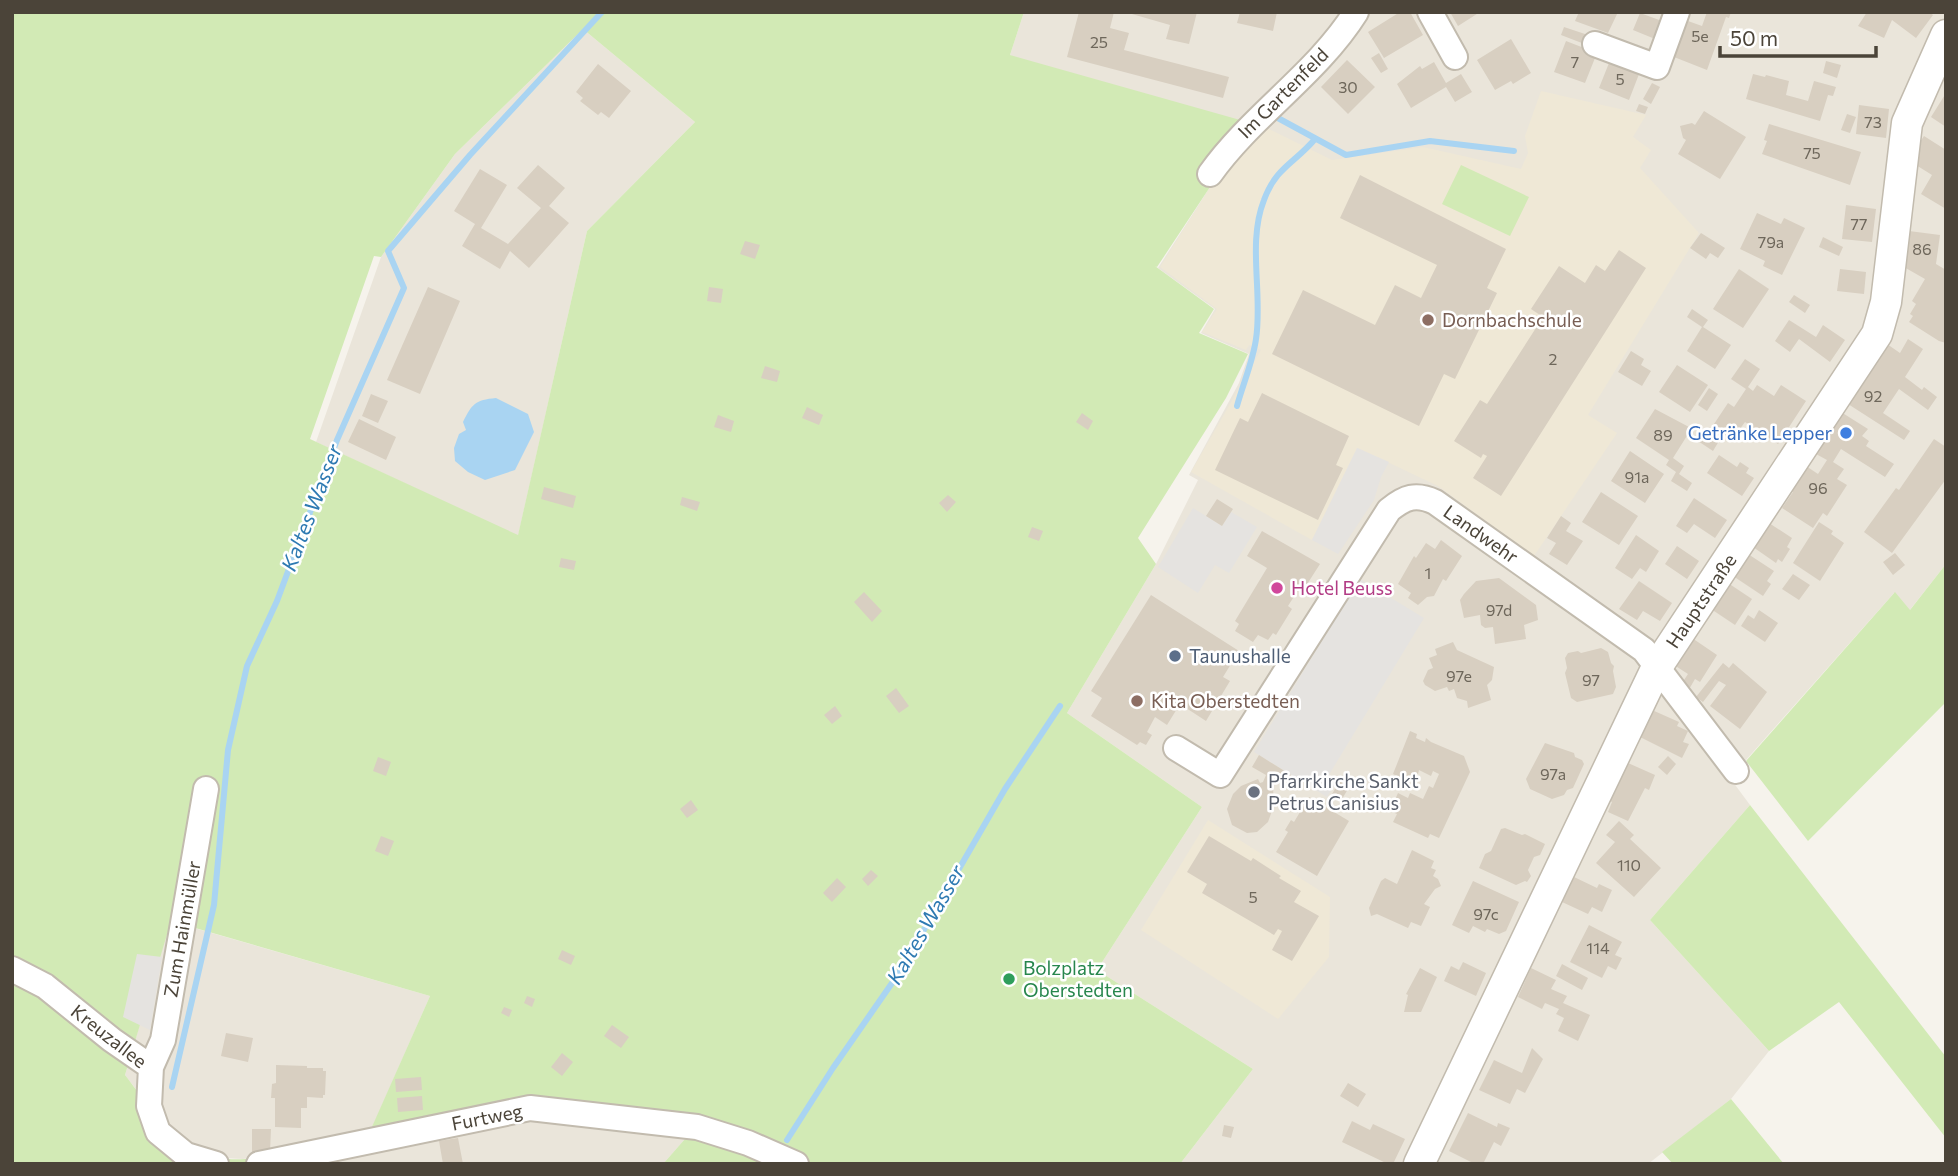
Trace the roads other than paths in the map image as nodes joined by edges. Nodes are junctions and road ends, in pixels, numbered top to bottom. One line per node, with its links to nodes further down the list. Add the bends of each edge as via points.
1 (1356, 12): 7 (street, Im Gartenfeld, via 1339,37 1254,121)
2 (1430, 12): 6 (street)
3 (1677, 12): 5 (street, via 1657,66)
4 (1946, 35): 8 (street, Hauptstraße, via 1907,123 1886,302 1877,334)
5 (1595, 44)
6 (1455, 57)
7 (1210, 174)
8 (1657, 667): 9 (street, Landwehr, via 1644,650 1436,502 1415,496 1402,498 1389,510 1220,775); 10 (street); 17 (street, Hauptstraße)
9 (1176, 748)
10 (1736, 771)
11 (206, 789): 13 (street, Zum Hainmüller, via 163,1040)
12 (12, 969): 13 (street, Kreuzallee, via 45,986)
13 (151, 1068): 14 (street, Kreuzallee, via 149,1106 158,1132 186,1155)
14 (216, 1164)
15 (259, 1164): 16 (street, Furtweg, via 530,1108 697,1127)
16 (796, 1164)
17 (1419, 1164)

